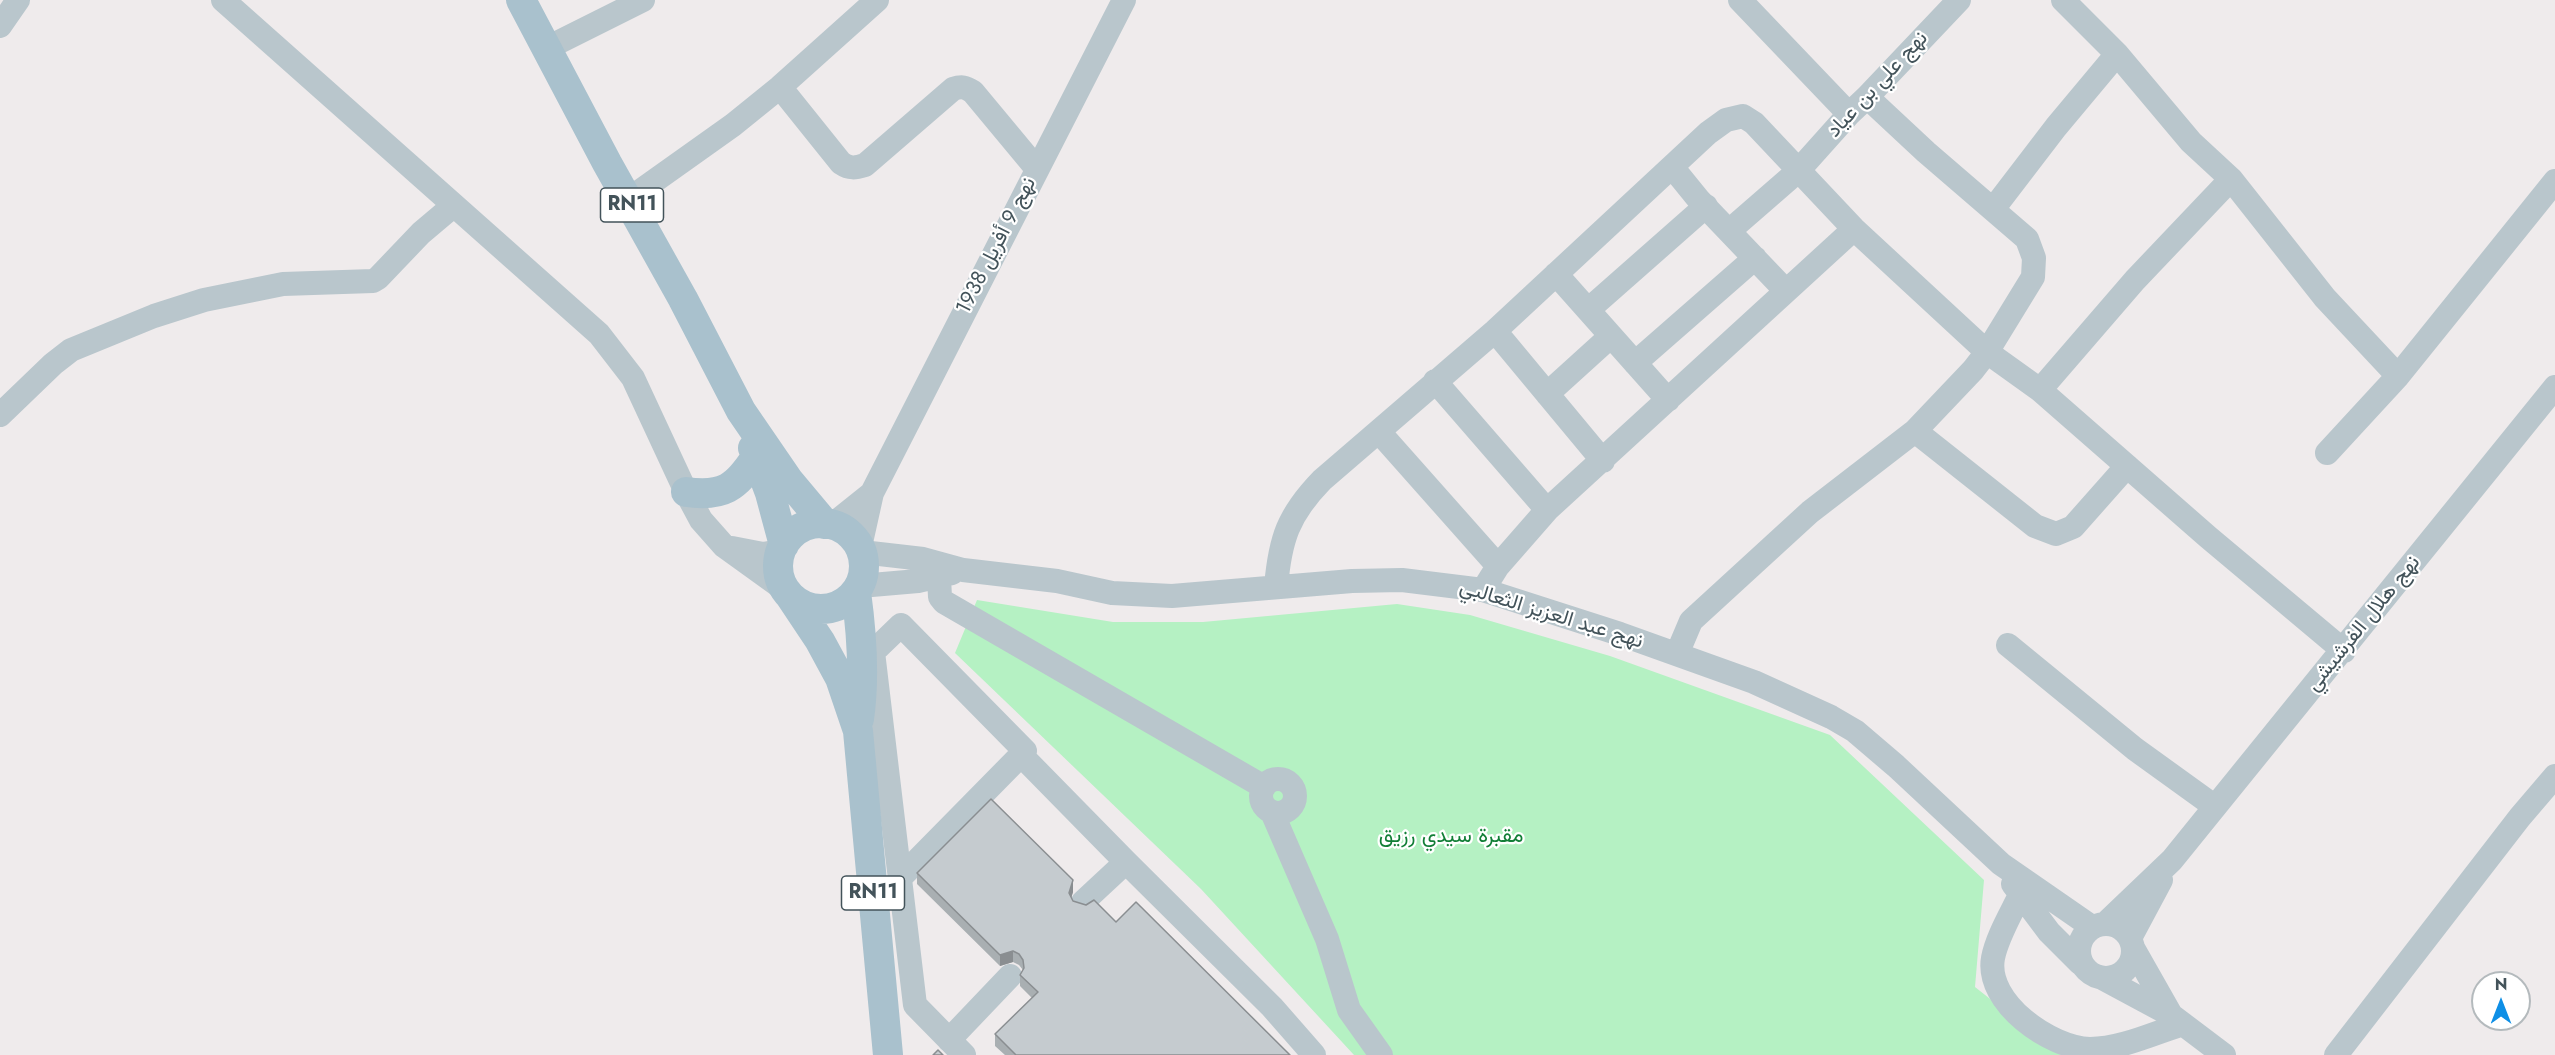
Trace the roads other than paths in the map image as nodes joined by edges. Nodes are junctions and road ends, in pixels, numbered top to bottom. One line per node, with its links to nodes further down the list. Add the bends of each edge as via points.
1 (223, 0): 22 (street)
2 (520, 0): 11 (main road, RN11)
3 (643, 0): 11 (street)
4 (877, 0): 13 (street)
5 (1124, 0): 17 (street, نهج 9 أفريل 1938)
6 (2066, 1): 12 (street)
7 (25, 2): 10 (street)
8 (1755, 5): 15 (street)
9 (1945, 5): 14 (street, نهج علي بن عياد)
10 (0, 26)
11 (546, 48): 21 (main road, RN11)
12 (2117, 54): 19 (street, via 2191,142); 24 (street)
13 (780, 87): 17 (street, via 841,163 855,168 865,165 953,89 966,87); 21 (street, via 705,147)
14 (1868, 97): 15 (street, نهج علي بن عياد); 24 (street)
15 (1849, 114): 18 (street, نهج علي بن عياد)
16 (1673, 168): 18 (street, via 1716,127 1743,116 1755,123); 23 (street); 28 (street)
17 (1037, 169): 50 (street, نهج 9 أفريل 1938)
18 (1798, 171): 25 (street); 26 (street, نهج علي بن عياد)
19 (2231, 179): 35 (street, via 2325,298); 38 (street, via 2134,280)
20 (2555, 181): 35 (street)
21 (629, 200): 41 (main road, RN11)
22 (453, 206): 42 (street, via 372,281 283,284 204,300 154,316 71,350); 49 (street, via 568,305 618,356 648,407)
23 (1706, 206): 26 (street); 30 (street)
24 (1994, 208): 33 (street, via 2027,238 2034,265 2025,293)
25 (1854, 229): 29 (street); 33 (street)
26 (1729, 231): 27 (street)
27 (1755, 258): 29 (street); 34 (street)
28 (1556, 274): 30 (street); 31 (street)
29 (1786, 291): 40 (street)
30 (1588, 310): 32 (street)
31 (1495, 331): 36 (street); 39 (street)
32 (1611, 336): 34 (street); 39 (street)
33 (1987, 352): 38 (street); 43 (street)
34 (1635, 363): 40 (street)
35 (2398, 376): 45 (street)
36 (1435, 381): 44 (street); 51 (street)
37 (2555, 387): 64 (street, نهج هلال الفرشيشي)
38 (2040, 390): 48 (street)
39 (1547, 394): 47 (street)
40 (1668, 400): 47 (street)
41 (741, 411): 46 (main road, RN11); 52 (main road, RN11, via 789,481)
42 (0, 415)
43 (1915, 431): 48 (street, via 2035,525 2052,533 2073,527); 65 (street, via 1810,512 1691,621)
44 (1380, 433): 56 (street); 59 (street, via 1322,480 1293,515 1278,558)
45 (2327, 453)
46 (756, 457): 49 (main road, via 730,488 712,493); 54 (main road, RN11, via 770,493)
47 (1603, 461): 51 (street)
48 (2127, 466): 64 (street)
49 (686, 492): 53 (street, via 701,520)
50 (872, 493): 52 (street); 55 (street)
51 (1547, 510): 56 (street)
52 (829, 524): 54 (main road, via 798,530); 55 (main road, RN11, via 853,537)
53 (724, 546): 54 (street, via 763,554); 62 (street)
54 (782, 548): 62 (main road, RN11, via 779,574)
55 (861, 550): 57 (street, via 923,559); 60 (main road, RN11, via 864,571)
56 (1498, 566): 61 (street)
57 (963, 570): 58 (street); 59 (street, نهج عبد العزيز الثعالبي, via 1122,593 1172,596)
58 (939, 577): 60 (street); 85 (street, via 944,602 1264,787 1277,780 1289,784 1293,789 1290,808 1272,812 1327,939 1349,1010)
59 (1276, 587): 61 (street, نهج عبد العزيز الثعالبي, via 1402,580)
60 (858, 589): 62 (main road, via 840,605 823,609 805,606); 66 (main road, RN11, via 863,692)
61 (1483, 590): 65 (street, نهج عبد العزيز الثعالبي)
62 (787, 593): 66 (main road, RN11, via 840,678)
63 (2008, 645): 69 (street, via 2135,749)
64 (2344, 651): 69 (street, نهج هلال الفرشيشي)
65 (1677, 654): 72 (street, نهج عبد العزيز الثعالبي, via 1755,682 1855,731)
66 (858, 731): 83 (main road, RN11)
67 (1022, 755): 71 (street); 73 (street); 73 (street, via 1025,751 901,625 873,652)
68 (2555, 776): 87 (street)
69 (2214, 806): 70 (street, نهج هلال الفرشيشي)
70 (2172, 860): 76 (street, نهج هلال الفرشيشي); 77 (street, نهج هلال الفرشيشي)
71 (1125, 862): 75 (street); 84 (street, via 1272,1006)
72 (2001, 864): 74 (street, نهج عبد العزيز الثعالبي); 76 (street, نهج عبد العزيز الثعالبي)
73 (900, 878): 82 (street, via 915,1005)
74 (2020, 895): 78 (street, نهج عبد العزيز الثعالبي); 81 (street, via 1993,963 1999,990 2018,1016 2067,1045 2092,1049 2111,1047)
75 (1083, 902)
76 (2098, 926): 77 (street, via 2124,930); 78 (street, via 2081,942)
77 (2132, 943): 80 (street, via 2132,960 2126,970); 81 (street)
78 (2080, 963): 80 (street, via 2090,974)
79 (1010, 976): 82 (street)
80 (2104, 979): 81 (street)
81 (2177, 1019): 86 (street)
82 (957, 1047)
83 (888, 1055)
84 (1314, 1055)
85 (1381, 1055)
86 (2224, 1055)
87 (2336, 1055)

